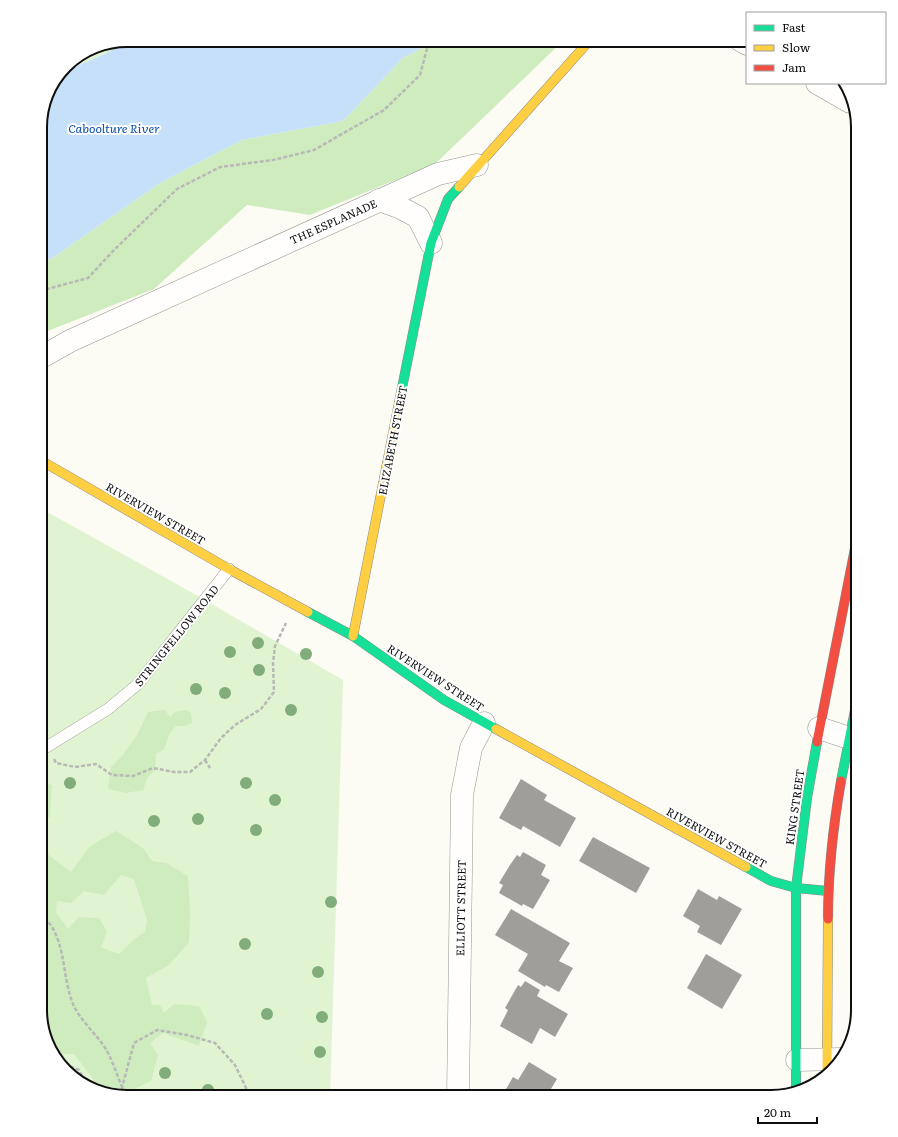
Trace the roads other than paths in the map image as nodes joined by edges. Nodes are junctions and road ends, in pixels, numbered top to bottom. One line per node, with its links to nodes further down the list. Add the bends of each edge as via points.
1 (584, 47): 4 (street)
2 (819, 84): 3 (street)
3 (846, 100)
4 (477, 165): 5 (street, THE ESPLANADE, via 438,174); 6 (street, ELIZABETH STREET, via 448,199)
5 (379, 200): 6 (street, via 418,216); 7 (street, THE ESPLANADE, via 70,340)
6 (431, 243): 11 (street, ELIZABETH STREET)
7 (47, 354)
8 (47, 464): 10 (street, RIVERVIEW STREET)
9 (851, 568): 13 (street, KING STREET)
10 (229, 569): 11 (street, RIVERVIEW STREET); 15 (lane, STRINGFELLOW ROAD, via 138,684 108,709)
11 (353, 636): 12 (street, RIVERVIEW STREET, via 444,700)
12 (484, 723): 17 (street, RIVERVIEW STREET, via 771,881); 23 (street, ELLIOTT STREET, via 471,748 462,795)
13 (819, 728): 14 (street); 17 (street, KING STREET, via 803,820)
14 (851, 739)
15 (47, 747)
16 (851, 751): 18 (street, via 837,804)
17 (796, 888): 18 (street, RIVERVIEW STREET); 19 (street, KING STREET)
18 (828, 891): 20 (street)
19 (797, 1060): 21 (street); 22 (street, KING STREET)
20 (832, 1062)
21 (830, 1064)
22 (796, 1085)
23 (458, 1090)

